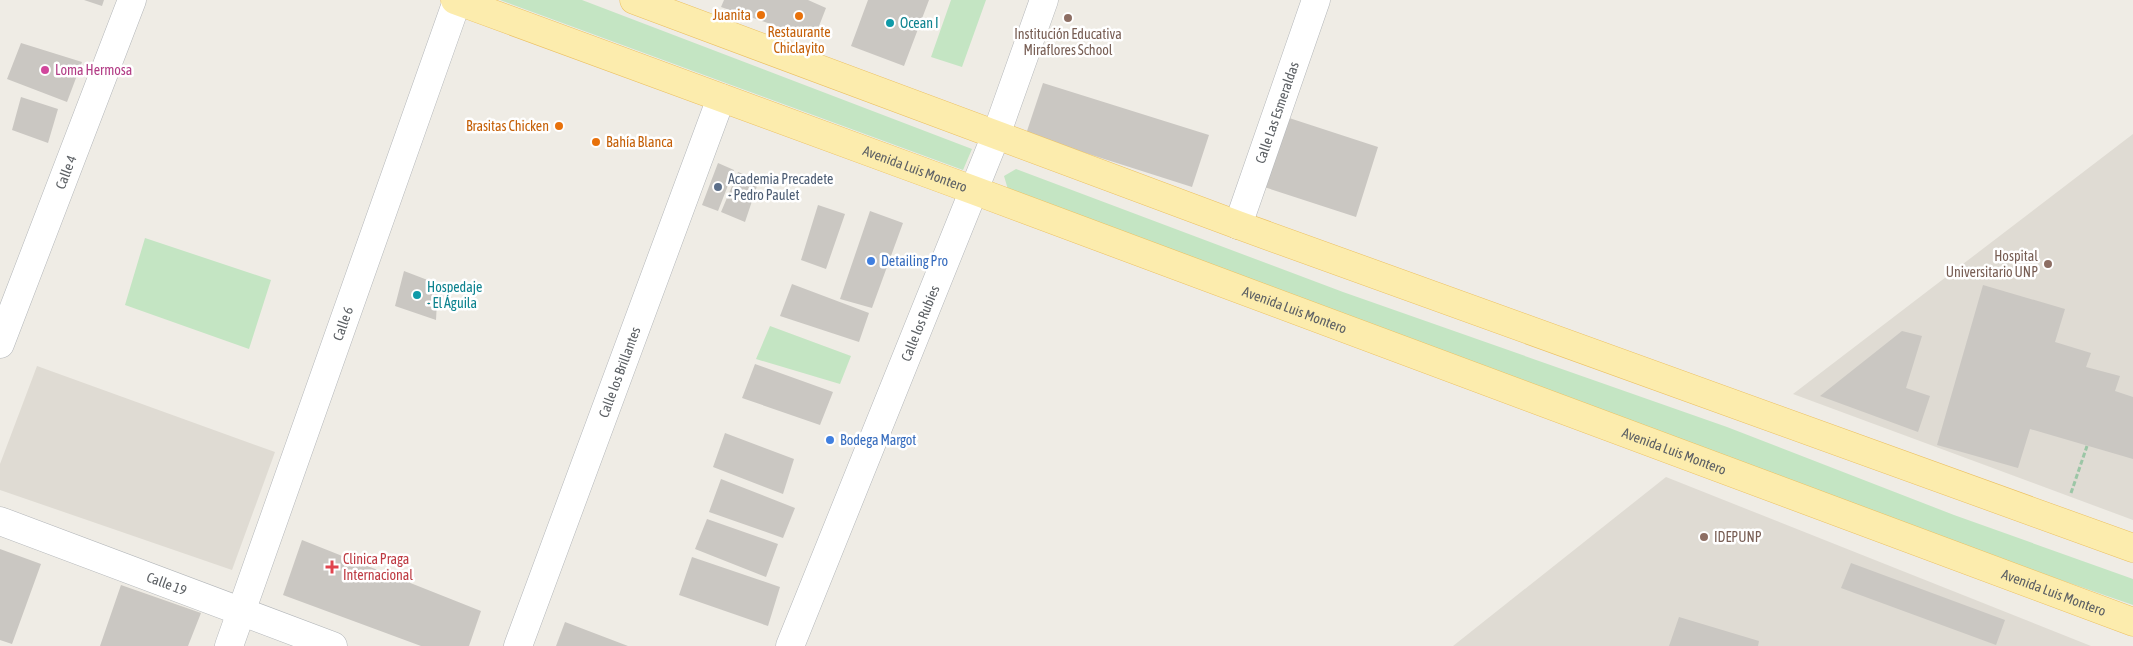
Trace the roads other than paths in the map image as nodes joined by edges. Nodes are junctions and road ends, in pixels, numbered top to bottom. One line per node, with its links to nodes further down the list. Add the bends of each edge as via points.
1 (132, 0): 10 (street, Calle 4)
2 (456, 0): 6 (main road, Avenida Luis Montero); 13 (street, Calle 6)
3 (634, 0): 7 (main road)
4 (1044, 0): 7 (street, Calle los Rubíes)
5 (1316, 0): 9 (street, Calle Las Esmeraldas)
6 (721, 98): 8 (main road, Avenida Luis Montero); 17 (street, Calle los Brillantes)
7 (996, 135): 8 (street, Calle los Rubíes); 9 (main road)
8 (973, 190): 14 (main road, Avenida Luis Montero); 18 (street, Calle los Rubíes)
9 (1238, 225): 12 (main road)
10 (0, 344)
11 (0, 521): 13 (street, Calle 19)
12 (2133, 548)
13 (241, 612): 15 (street, Calle 6); 16 (street, Calle 19)
14 (2133, 622)
15 (229, 646)
16 (333, 646)
17 (518, 646)
18 (790, 646)

